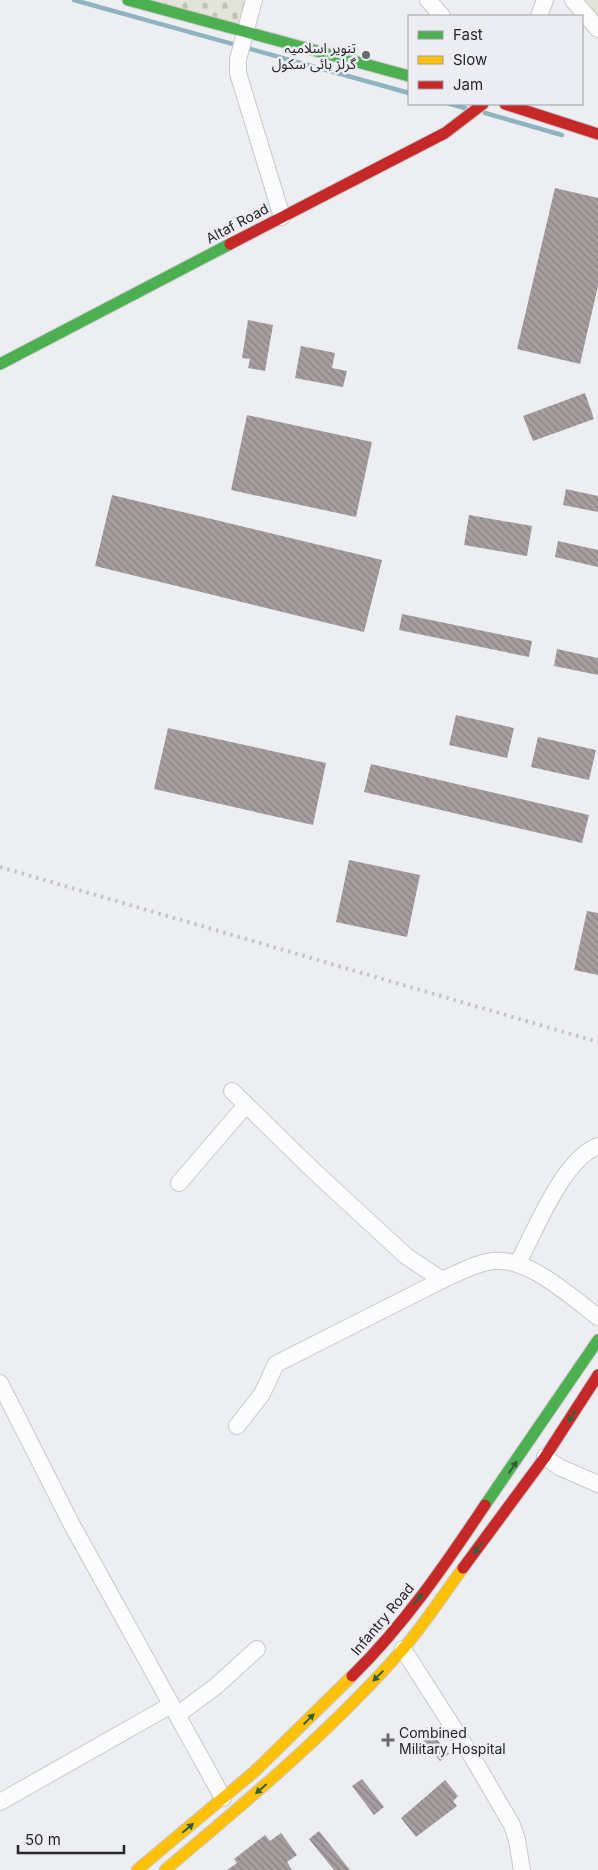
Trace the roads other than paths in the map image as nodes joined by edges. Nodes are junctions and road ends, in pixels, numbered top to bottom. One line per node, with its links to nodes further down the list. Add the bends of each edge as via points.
1 (128, 0): 9 (main road)
2 (254, 0): 9 (street)
3 (428, 0): 6 (street)
4 (545, 0): 7 (street)
5 (573, 0): 8 (street)
6 (441, 15)
7 (539, 15)
8 (598, 29)
9 (244, 31): 10 (main road); 14 (street, via 238,73)
10 (408, 76)
11 (483, 105): 14 (main road, Altaf Road, via 445,133)
12 (508, 105): 13 (main road)
13 (598, 134)
14 (282, 217): 15 (main road, Altaf Road)
15 (0, 364)
16 (232, 1091): 17 (street)
17 (246, 1105): 19 (street); 21 (street, via 406,1256)
18 (598, 1146): 20 (street, via 567,1172)
19 (179, 1183)
20 (518, 1263): 21 (street, via 492,1261); 22 (street)
21 (442, 1280): 27 (street, via 276,1364 262,1394)
22 (598, 1317)
23 (598, 1340): 33 (main road, Infantry Road, one-way to 23, via 352,1678 436,1578)
24 (598, 1375): 28 (main road, one-way to 28)
25 (0, 1383): 26 (street)
26 (5, 1406): 32 (street)
27 (237, 1426)
28 (545, 1457): 29 (street, via 559,1467); 31 (main road, one-way to 31)
29 (598, 1484)
30 (257, 1649): 32 (street, via 215,1687)
31 (403, 1649): 36 (main road, one-way to 36, via 264,1786); 37 (street, via 512,1825)
32 (174, 1710): 33 (street); 34 (street)
33 (223, 1798): 35 (main road, Infantry Road, one-way to 33)
34 (0, 1802)
35 (137, 1870)
36 (165, 1870)
37 (522, 1870)

